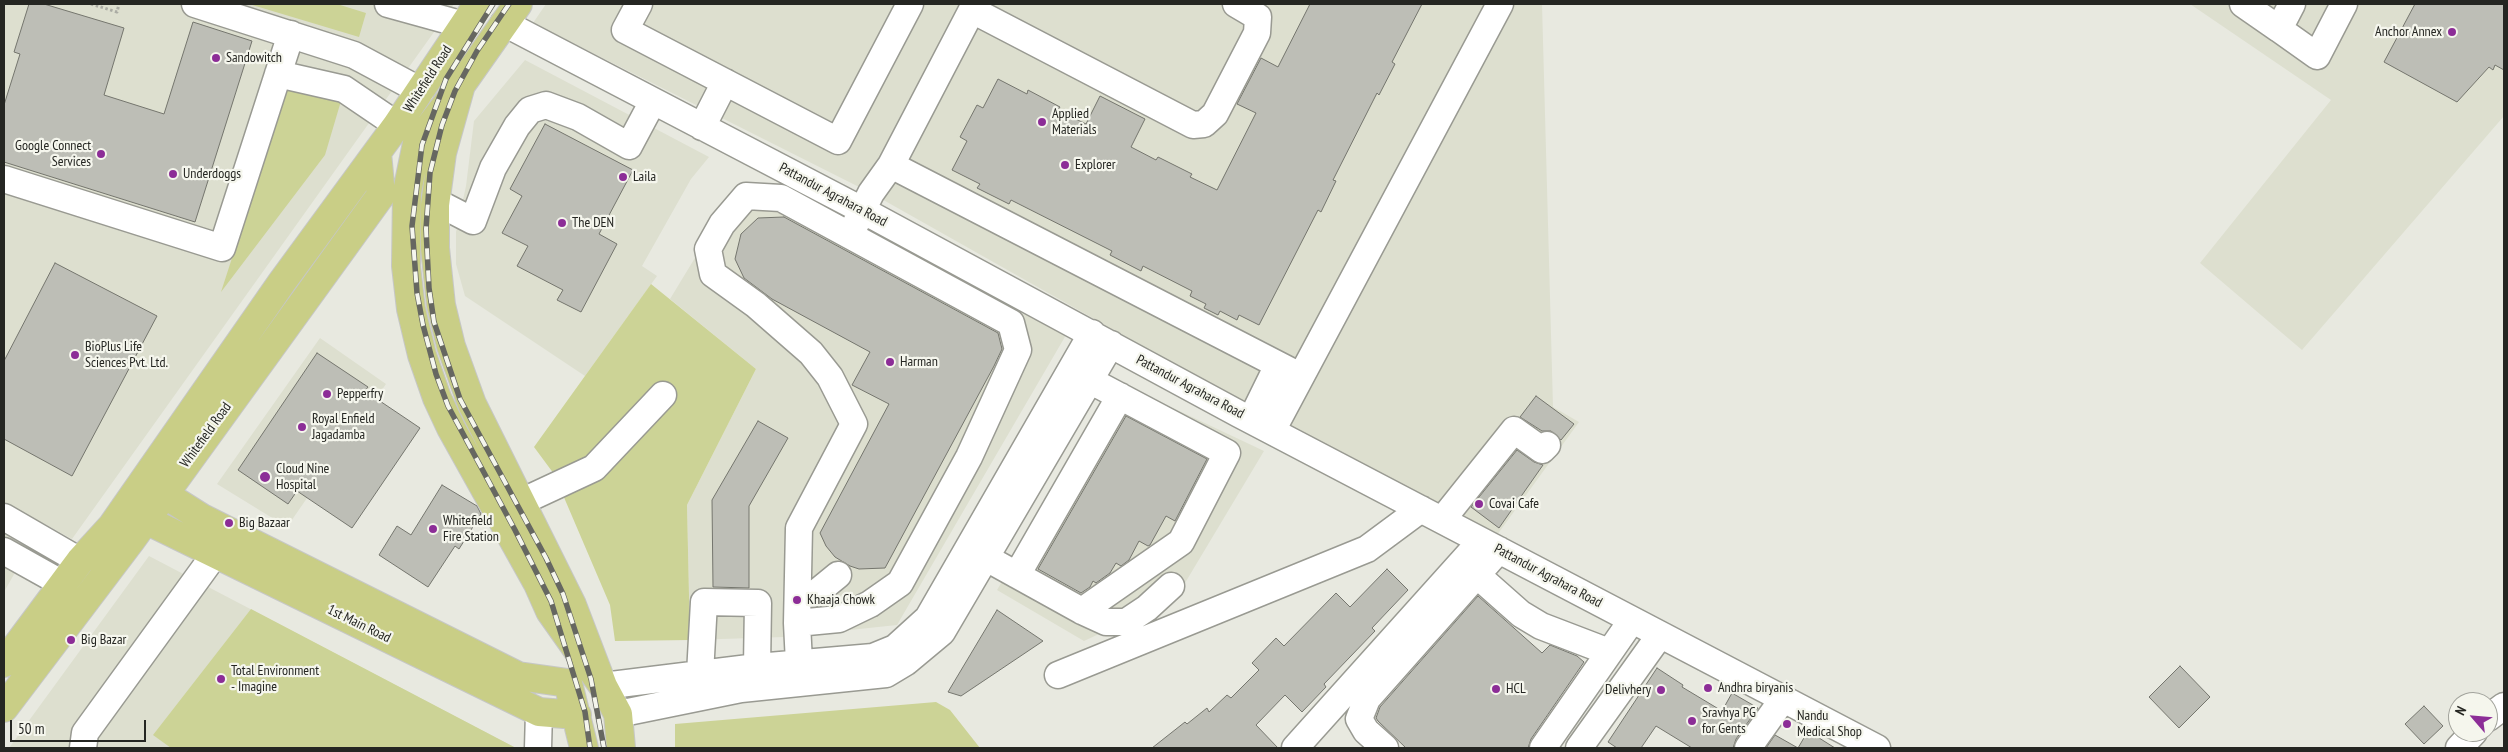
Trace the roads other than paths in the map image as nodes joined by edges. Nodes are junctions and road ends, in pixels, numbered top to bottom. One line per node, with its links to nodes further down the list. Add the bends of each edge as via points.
1 (196, 4): 14 (street)
2 (388, 4): 12 (street)
3 (639, 4): 16 (street, via 625,30)
4 (910, 4): 16 (street, via 838,141)
5 (1236, 4): 10 (street, via 1258,17 1257,33 1215,114 1204,124 1193,125)
6 (1500, 4): 29 (street)
7 (2244, 4): 13 (street)
8 (2292, 4): 13 (street)
9 (2344, 4): 13 (street, via 2317,56)
10 (973, 7): 23 (street)
11 (511, 13): 17 (main road, Whitefield Road); 19 (street, Pattandur Agrahara Road)
12 (471, 14): 18 (main road, Whitefield Road)
13 (2279, 29)
14 (291, 34): 15 (street); 18 (street, via 354,55)
15 (278, 74): 20 (street, via 344,89); 24 (street, via 222,248)
16 (725, 82): 21 (street)
17 (461, 85): 25 (main road, via 442,153); 63 (main road, Whitefield Road, via 417,143 407,192 405,225 411,309 422,355 451,428 550,611)
18 (421, 90): 20 (main road, Whitefield Road)
19 (653, 101): 21 (street, Pattandur Agrahara Road); 25 (street, via 629,146 578,117 546,105 530,110 493,168 473,221 444,206)
20 (397, 125): 22 (main road, Whitefield Road)
21 (702, 127): 26 (street, Pattandur Agrahara Road)
22 (376, 154): 35 (main road, Whitefield Road, via 381,195); 44 (main road, Whitefield Road, via 282,282 112,526)
23 (891, 165): 26 (street); 29 (street)
24 (4, 179)
25 (435, 205): 36 (main road, via 435,248 441,305 451,346 472,404)
26 (862, 210): 27 (street); 28 (street, Pattandur Agrahara Road)
27 (849, 236): 50 (street, via 781,198 746,196 722,224 708,249 713,274 756,305 818,361 854,424 799,528); 52 (street, via 1011,323 1018,350 969,457 900,583 870,604 839,619)
28 (1102, 339): 30 (street); 33 (street, Pattandur Agrahara Road); 42 (street)
29 (1281, 367): 33 (street); 33 (street)
30 (1091, 380): 32 (street); 42 (street)
31 (663, 395): 36 (street, via 594,468)
32 (1120, 396): 46 (street); 51 (street, via 1227,454 1181,542)
33 (1254, 421): 37 (street, Pattandur Agrahara Road)
34 (1546, 445): 37 (street, via 1542,450 1514,430)
35 (164, 494): 39 (main road, Whitefield Road); 68 (main road, via 202,518 518,676 568,684)
36 (521, 502): 63 (main road, via 572,605)
37 (1432, 515): 40 (street, Pattandur Agrahara Road); 62 (street, via 1367,549)
38 (4, 517): 44 (street)
39 (146, 520): 43 (main road, 1st Main Road); 65 (main road, Whitefield Road)
40 (1490, 545): 47 (street); 53 (street, Pattandur Agrahara Road); 73 (street)
41 (4, 551): 48 (street)
42 (977, 553): 46 (street); 60 (street, via 942,632 906,662 886,674)
43 (215, 554): 66 (main road, 1st Main Road); 69 (street, via 85,733)
44 (80, 561): 48 (main road, Whitefield Road)
45 (838, 575): 50 (street, via 816,593)
46 (1017, 575): 51 (street)
47 (1478, 576): 56 (street, via 1521,614 1540,626); 74 (street, via 1367,699 1359,719 1366,731)
48 (63, 584): 57 (main road, Whitefield Road)
49 (1171, 586): 51 (street, via 1126,622 1106,622)
50 (798, 595): 54 (street)
51 (1082, 611)
52 (824, 620): 54 (street); 60 (street)
53 (1632, 620): 55 (street, Pattandur Agrahara Road); 56 (street)
54 (797, 623): 58 (street)
55 (1660, 635): 64 (street, Pattandur Agrahara Road); 76 (street)
56 (1609, 652): 75 (street)
57 (4, 663)
58 (799, 663): 59 (street); 60 (street)
59 (758, 667): 61 (street); 61 (street, via 758,603 704,602)
60 (831, 670): 67 (street)
61 (700, 674): 63 (street)
62 (1058, 675)
63 (603, 686): 67 (main road)
64 (1783, 699): 77 (street); 78 (street, Pattandur Agrahara Road)
65 (4, 708)
66 (539, 712): 68 (main road, 1st Main Road); 70 (street)
67 (618, 714): 72 (main road)
68 (577, 715): 71 (main road)
69 (83, 748)
70 (538, 748)
71 (584, 748)
72 (621, 748)
73 (1295, 748)
74 (1385, 748)
75 (1544, 748)
76 (1579, 748)
77 (1748, 748)
78 (1876, 748)

